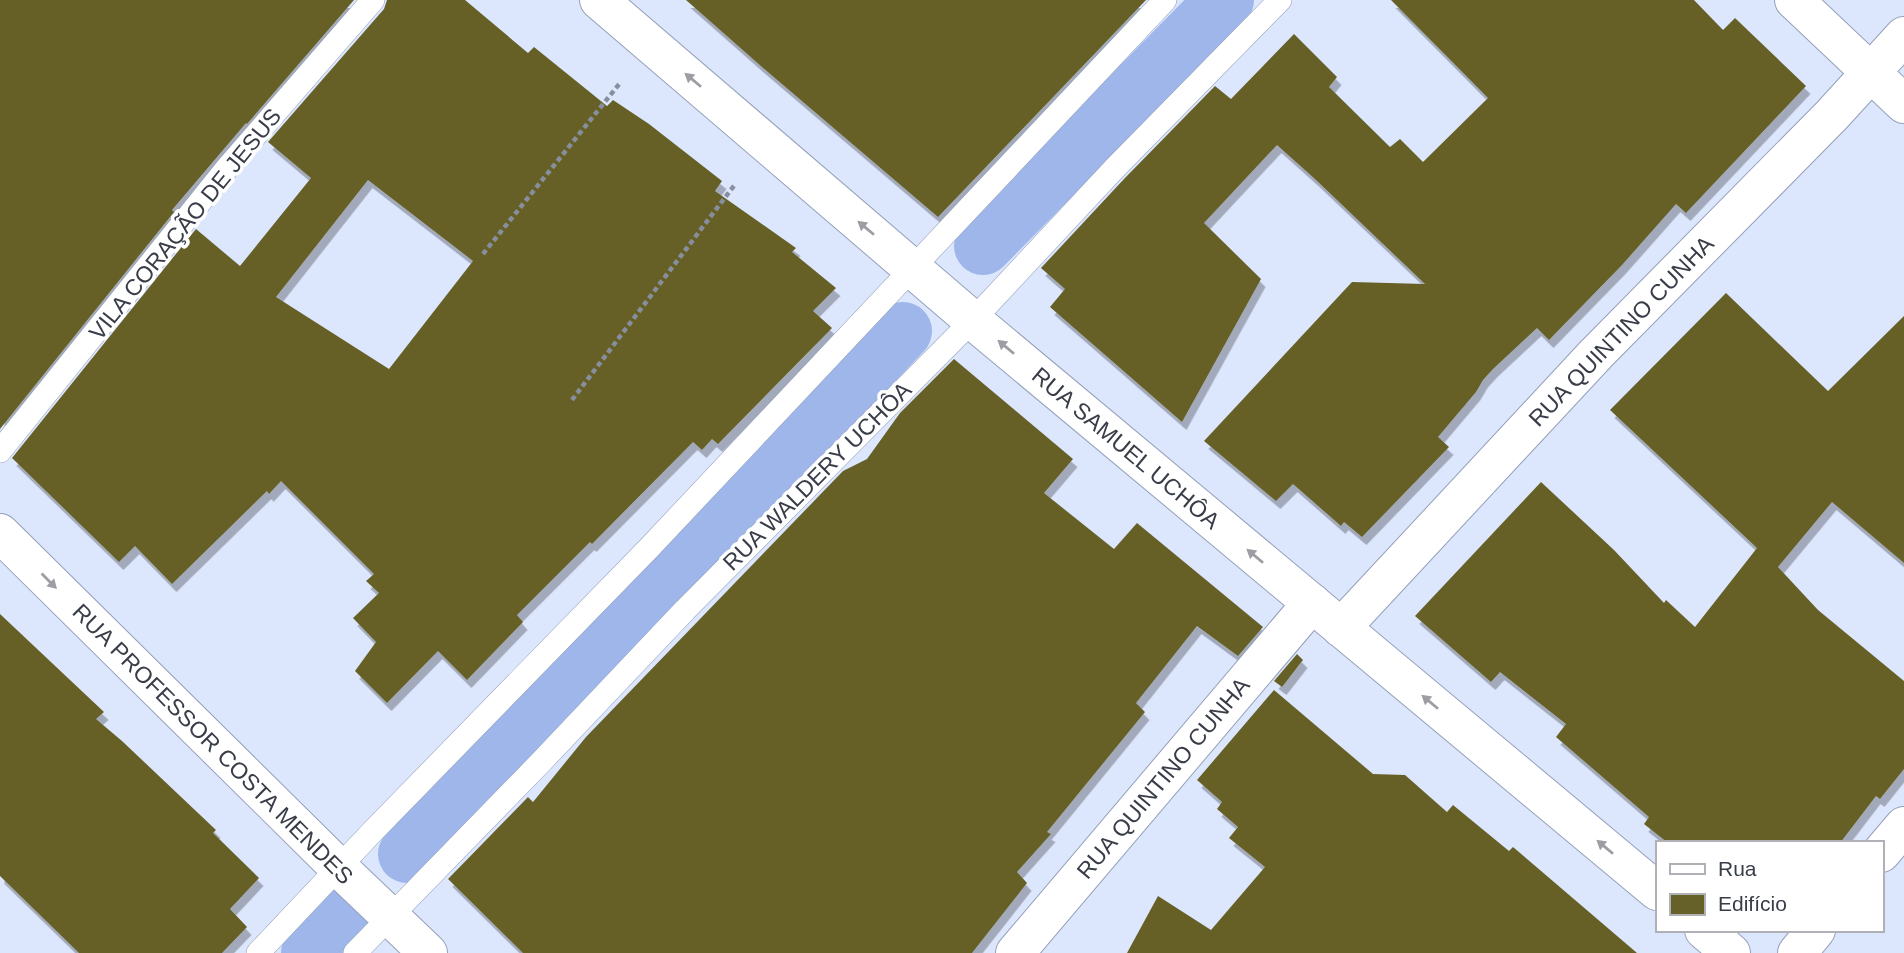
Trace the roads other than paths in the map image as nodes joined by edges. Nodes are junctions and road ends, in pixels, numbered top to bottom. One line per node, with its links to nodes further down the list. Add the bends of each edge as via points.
1 (373, 0): 11 (lane, VILA CORAÇÃO DE JESUS, via 228,167)
2 (599, 0): 9 (street, RUA SAMUEL UCHÔA, one-way to 2)
3 (1165, 0): 9 (lane)
4 (1280, 0): 10 (lane, RUA WALDERY UCHÔA)
5 (1794, 0): 7 (street)
6 (1904, 36): 7 (street, RUA QUINTINO CUNHA)
7 (1870, 71): 8 (street); 14 (street, RUA QUINTINO CUNHA, via 1596,354)
8 (1904, 104)
9 (915, 270): 10 (street, RUA SAMUEL UCHÔA); 17 (lane)
10 (972, 319): 13 (street, RUA SAMUEL UCHÔA, one-way to 10); 19 (lane, RUA WALDERY UCHÔA)
11 (0, 451)
12 (0, 533): 17 (street, RUA PROFESSOR COSTA MENDES, one-way to 17)
13 (1312, 603): 14 (street, RUA SAMUEL UCHÔA); 25 (street, RUA QUINTINO CUNHA)
14 (1341, 628): 18 (street, RUA SAMUEL UCHÔA, one-way to 14)
15 (1904, 826): 16 (street)
16 (1883, 851)
17 (340, 869): 19 (street, RUA PROFESSOR COSTA MENDES); 22 (lane)
18 (1656, 890)
19 (390, 917): 23 (lane, RUA WALDERY UCHÔA); 24 (street, RUA PROFESSOR COSTA MENDES)
20 (1706, 932): 26 (street)
21 (1814, 932): 27 (street)
22 (258, 953)
23 (355, 953)
24 (428, 953)
25 (1014, 953)
26 (1731, 953)
27 (1797, 953)

